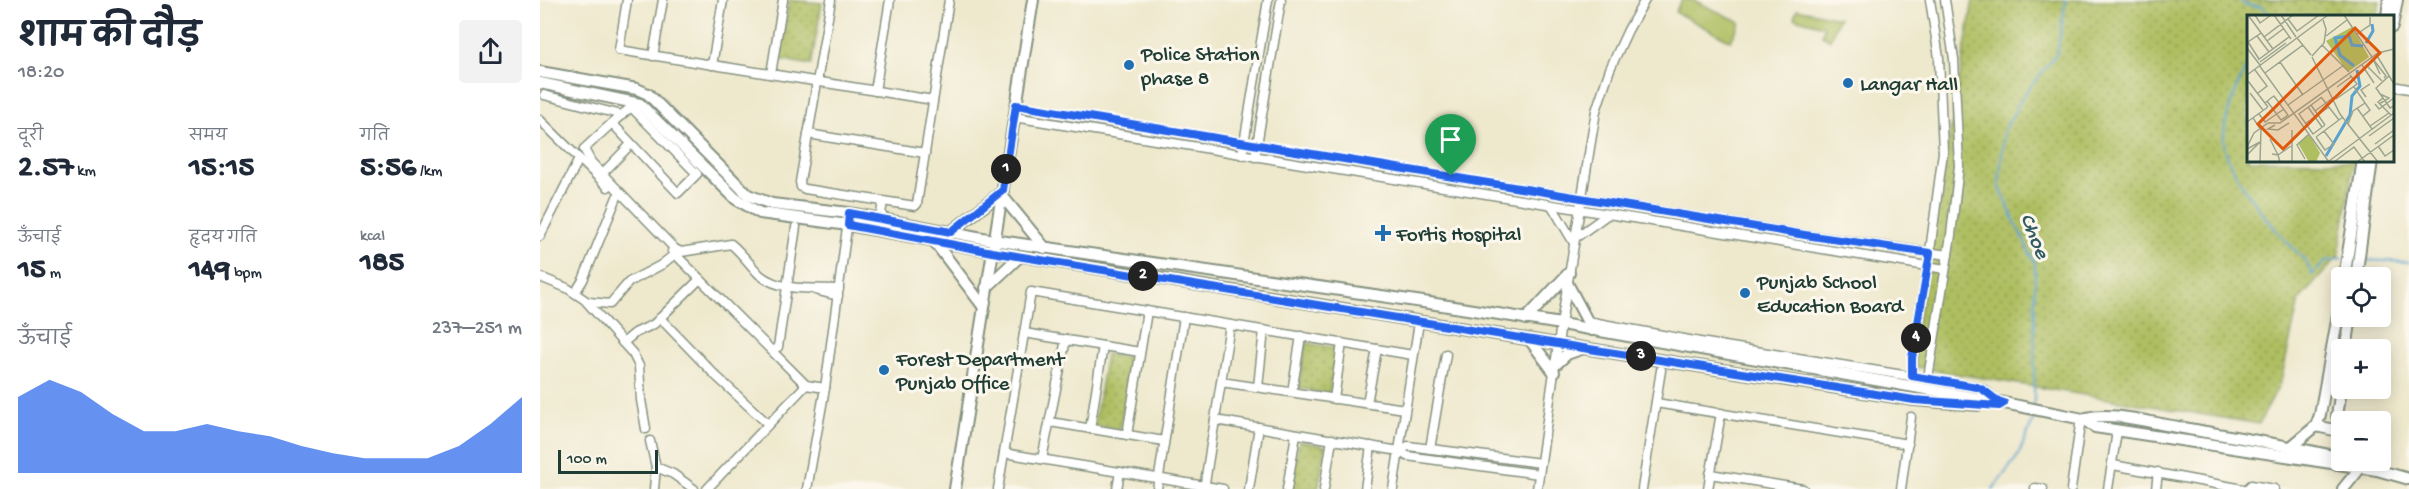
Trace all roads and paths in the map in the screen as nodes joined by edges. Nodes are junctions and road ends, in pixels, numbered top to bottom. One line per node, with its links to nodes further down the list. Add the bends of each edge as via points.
1 (627, 0): 20 (street, via 619,50)
2 (663, 0): 20 (street)
3 (723, 0): 21 (street)
4 (783, 0): 23 (street)
5 (831, 0): 24 (street)
6 (890, 0): 28 (street)
7 (949, 0): 30 (street)
8 (1033, 0): 31 (main road)
9 (1268, 0): 18 (street)
10 (1281, 0): 19 (street)
11 (1645, 0): 49 (street, via 1619,49 1600,100)
12 (1930, 0): 69 (street, via 1939,58 1943,145)
13 (1945, 0): 71 (street, via 1954,59 1959,158)
14 (2389, 0): 16 (main road)
15 (2397, 0): 17 (main road)
16 (2387, 15)
17 (2394, 16)
18 (1259, 52): 19 (street); 36 (street)
19 (1272, 54): 38 (street)
20 (653, 56): 21 (street)
21 (712, 65): 23 (street)
22 (540, 72): 53 (main road, via 648,94 748,195 759,201)
23 (771, 74): 24 (street)
24 (816, 81): 28 (street); 35 (street)
25 (540, 83): 57 (main road, via 640,104 736,199 760,213)
26 (2394, 86): 27 (street)
27 (2409, 89)
28 (875, 91): 30 (street)
29 (544, 95): 32 (street)
30 (933, 100): 39 (street)
31 (1015, 111): 36 (street); 40 (street); 47 (main road)
32 (622, 115): 34 (street); 37 (street, via 630,108 634,110 697,176 678,194)
33 (540, 120): 42 (street)
34 (612, 123): 37 (street); 45 (street, via 584,149)
35 (808, 134): 39 (street); 50 (street, via 801,187)
36 (1244, 142): 38 (street); 40 (street)
37 (631, 144): 45 (street)
38 (1257, 145): 41 (street); 49 (street)
39 (925, 153): 50 (street, via 917,204)
40 (1242, 154): 41 (street)
41 (1255, 157): 51 (street)
42 (579, 159): 48 (street); 62 (street)
43 (2363, 162): 46 (main road)
44 (2371, 162): 46 (main road)
45 (602, 174): 80 (street, via 677,251 731,244 766,279)
46 (2364, 185): 75 (main road)
47 (1003, 194): 59 (main road); 65 (main road); 67 (main road)
48 (617, 197): 70 (street); 82 (street)
49 (1581, 198): 52 (street); 56 (street)
50 (883, 202): 55 (street)
51 (1552, 206): 52 (street); 64 (street)
52 (1579, 211): 54 (street); 64 (street)
53 (849, 213): 55 (main road); 57 (street)
54 (1607, 215): 60 (street); 64 (street)
55 (880, 219): 59 (main road)
56 (1717, 220): 60 (street); 61 (street)
57 (848, 225): 63 (main road); 83 (street)
58 (796, 227): 80 (street)
59 (951, 232): 65 (main road)
60 (1714, 232): 66 (street)
61 (1805, 235): 66 (street); 68 (street)
62 (540, 236)
63 (934, 241): 65 (main road); 85 (main road)
64 (1574, 241): 78 (street)
65 (992, 246): 67 (main road); 72 (main road); 81 (main road)
66 (1804, 247): 73 (street)
67 (1045, 248): 89 (main road)
68 (1892, 248): 69 (street); 73 (street)
69 (1930, 253): 71 (street); 74 (street)
70 (675, 254): 79 (street); 84 (street, via 629,282 610,304)
71 (1948, 255): 76 (street)
72 (1020, 256): 81 (main road); 90 (main road)
73 (1890, 262): 74 (street)
74 (1928, 267): 76 (street); 112 (street)
75 (2351, 267)
76 (1945, 269): 113 (street)
77 (540, 277): 82 (street)
78 (1568, 278): 89 (main road); 91 (street); 93 (main road)
79 (700, 279): 88 (street); 115 (street)
80 (787, 286): 83 (street); 104 (street)
81 (986, 288): 85 (main road)
82 (575, 293): 84 (street)
83 (838, 293): 117 (street)
84 (588, 302): 100 (street)
85 (983, 306): 168 (main road)
86 (1147, 311): 87 (street); 96 (street, via 1031,292); 107 (street)
87 (1184, 317): 92 (street); 140 (street)
88 (660, 318): 100 (street); 129 (street)
89 (1526, 319): 91 (main road)
90 (1419, 322): 99 (main road); 109 (street)
91 (1561, 324): 93 (main road); 102 (street)
92 (1230, 325): 95 (street); 114 (street)
93 (1590, 325): 112 (street); 122 (main road)
94 (2336, 327): 130 (main road, via 2323,407)
95 (1264, 330): 97 (street); 116 (street)
96 (1024, 333): 98 (street); 146 (street)
97 (1301, 336): 101 (street); 118 (street)
98 (1066, 339): 103 (street); 128 (street)
99 (1530, 340): 102 (main road); 110 (main road)
100 (623, 343): 132 (street, via 639,366)
101 (1342, 343): 106 (street); 119 (street)
102 (1558, 344): 105 (main road); 110 (street)
103 (1103, 346): 107 (street); 133 (street)
104 (778, 347)
105 (1584, 348): 110 (main road, via 1570,352); 122 (main road, via 1914,400 1999,406)
106 (1377, 349): 109 (street); 121 (street)
107 (1140, 352): 137 (street)
108 (1446, 354): 144 (street)
109 (1413, 355): 123 (street)
110 (1554, 369): 150 (street)
111 (1661, 369): 120 (street)
112 (1912, 376): 113 (street)
113 (1928, 378): 122 (street, via 1982,388)
114 (1221, 382): 116 (street); 127 (street)
115 (806, 385): 117 (street); 129 (street)
116 (1258, 387): 118 (street)
117 (825, 388): 167 (street)
118 (1292, 392): 119 (street)
119 (1334, 399): 121 (street)
120 (1656, 402): 124 (street); 179 (street)
121 (1367, 403): 123 (street)
122 (2001, 403): 126 (main road)
123 (1405, 409): 145 (street)
124 (1720, 413): 141 (street); 160 (street)
125 (1911, 417): 141 (street)
126 (2082, 418): 135 (main road, via 2095,427); 143 (main road, via 2126,418); 183 (street)
127 (1215, 420): 131 (street); 163 (street)
128 (1050, 423): 133 (street); 148 (street)
129 (768, 424): 166 (street)
130 (2316, 426): 134 (main road); 143 (main road)
131 (1259, 428): 136 (street); 173 (street)
132 (646, 429)
133 (1090, 429): 137 (street)
134 (2331, 430)
135 (2117, 431): 149 (main road); 151 (street)
136 (1296, 434): 138 (street); 174 (street)
137 (1127, 435): 140 (street)
138 (1332, 440): 142 (street); 175 (street)
139 (650, 441): 152 (street)
140 (1164, 441): 161 (street)
141 (1908, 444): 182 (street)
142 (1371, 446): 145 (street); 176 (street)
143 (2292, 446): 147 (main road)
144 (1430, 449): 145 (street, via 1408,446); 150 (street)
145 (1399, 451): 159 (street, via 1407,456); 177 (street)
146 (1004, 453): 148 (street); 169 (street)
147 (2331, 455)
148 (1042, 459): 156 (street)
149 (2331, 459)
150 (1541, 463): 159 (street)
151 (2113, 465): 157 (street); 184 (street)
152 (656, 467): 164 (street); 165 (street)
153 (2391, 469): 158 (main road)
154 (2350, 471): 188 (main road)
155 (2386, 471): 162 (main road)
156 (1120, 472): 161 (street); 170 (street)
157 (2158, 472): 185 (street); 186 (street)
158 (2409, 472)
159 (1539, 474): 178 (street)
160 (1710, 474): 180 (street); 181 (street)
161 (1158, 478): 163 (street); 171 (street)
162 (2409, 479)
163 (1204, 487): 172 (street)
164 (654, 489)
165 (694, 489)
166 (707, 489)
167 (807, 489)
168 (955, 489)
169 (998, 489)
170 (1118, 489)
171 (1157, 489)
172 (1223, 489)
173 (1249, 489)
174 (1287, 489)
175 (1324, 489)
176 (1365, 489)
177 (1393, 489)
178 (1537, 489)
179 (1642, 489)
180 (1708, 489)
181 (1803, 489)
182 (1901, 489)
183 (2071, 489)
184 (2108, 489)
185 (2156, 489)
186 (2245, 489): 187 (street, via 2252,485)
187 (2274, 489)
188 (2343, 489)

